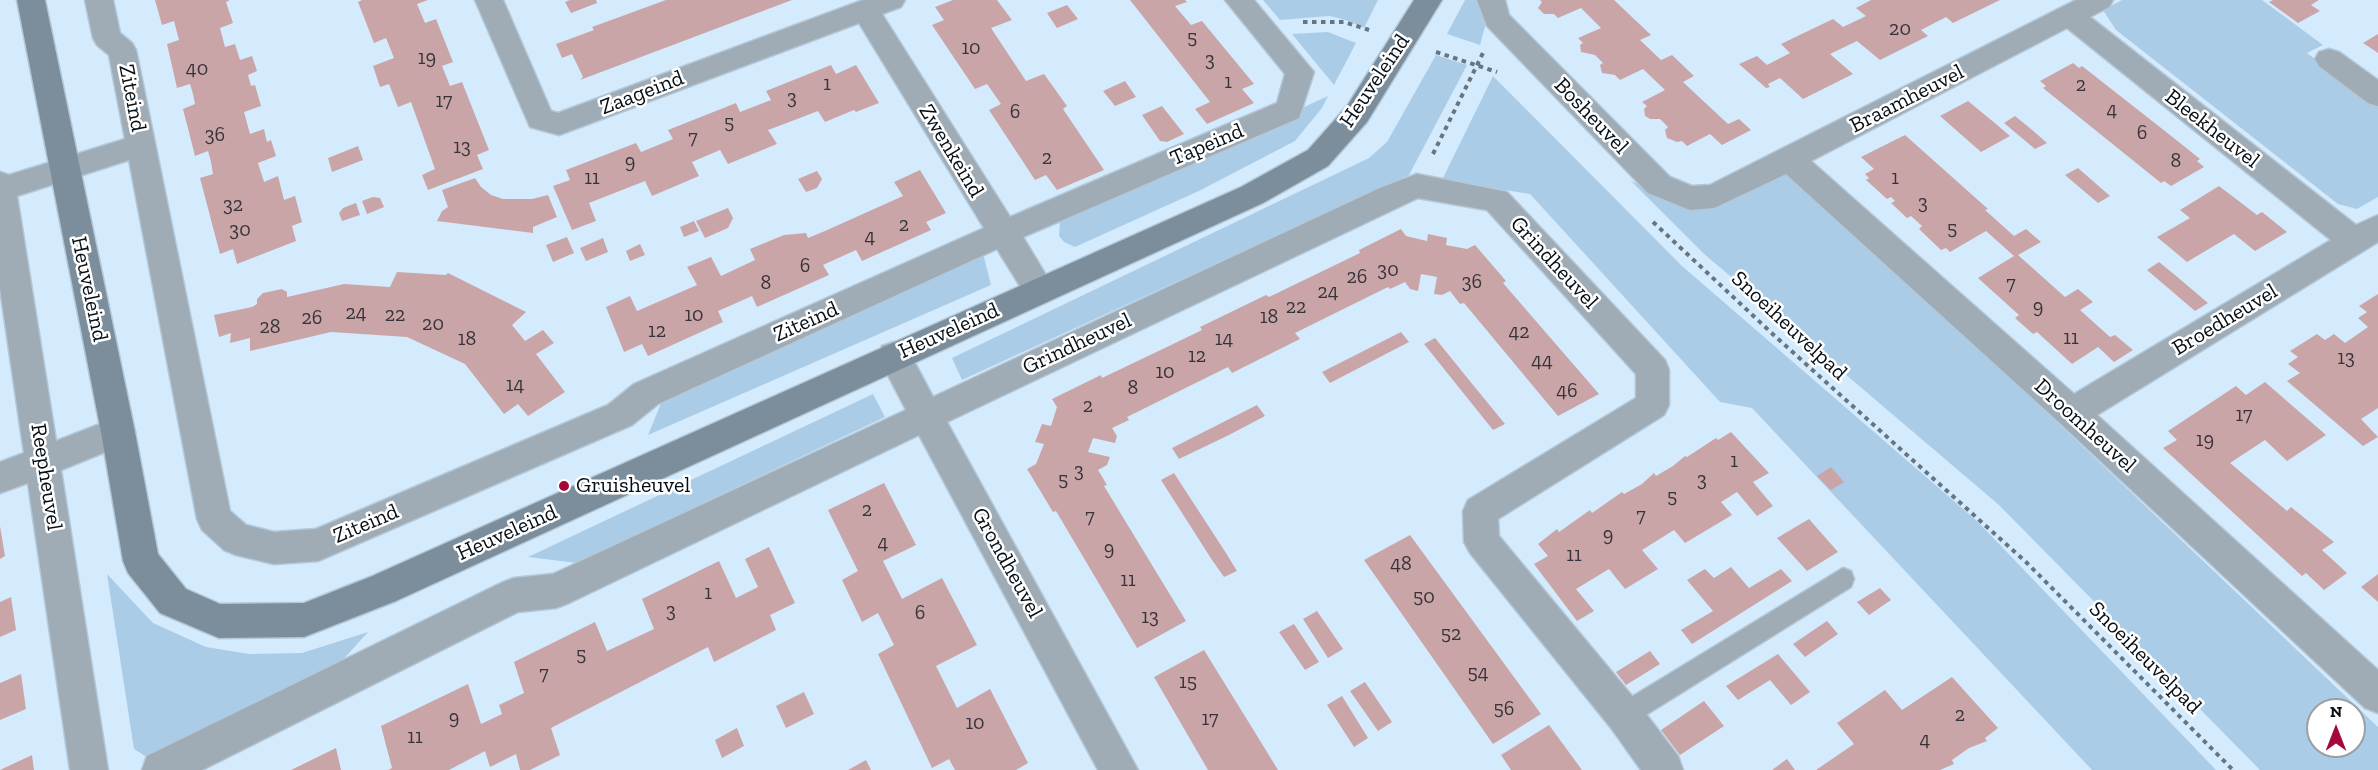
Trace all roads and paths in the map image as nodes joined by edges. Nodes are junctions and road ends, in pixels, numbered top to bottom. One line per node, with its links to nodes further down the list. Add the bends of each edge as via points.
1 (31, 0): 18 (street, Heuveleind)
2 (99, 0): 16 (street, Ziteind, via 107,38 122,50)
3 (489, 0): 7 (street, Zaageind, via 540,119 559,124)
4 (1239, 0): 10 (street, Tapeind)
5 (1428, 0): 11 (street, Heuveleind)
6 (2099, 0): 9 (street, Braamheuvel)
7 (878, 5): 23 (street, Zwenkeind)
8 (1494, 9): 13 (path); 21 (street, Bosheuvel, via 1659,185 1690,198)
9 (2069, 15): 17 (street, Braamheuvel); 24 (street, Bleekheuvel)
10 (1268, 33): 11 (path, via 1300,22 1344,22); 23 (street, Tapeind, via 1300,72 1288,110)
11 (1403, 41): 13 (path); 25 (street, Heuveleind, via 1357,114 1318,158 1252,195)
12 (2329, 59): 15 (street)
13 (1478, 65): 14 (path); 19 (path)
14 (1506, 75)
15 (2378, 95)
16 (141, 145): 18 (street); 23 (street, Ziteind, via 214,519 236,539 274,548 318,545 620,415 646,394)
17 (1789, 159): 21 (street, Braamheuvel); 27 (street, Droomheuvel)
18 (64, 170): 20 (street); 29 (street, Heuveleind)
19 (1417, 186): 28 (street, Grindheuvel); 34 (street, Grindheuvel, via 1496,200 1653,370 1653,405 1480,511 1482,542)
20 (0, 188): 30 (street, Reepheuvel)
21 (1714, 196)
22 (1647, 217): 39 (path, Snoeiheuvelpad, via 2026,562)
23 (1002, 233): 25 (street, Zwenkeind)
24 (2367, 235): 27 (street, Broedheuvel)
25 (1039, 290): 26 (street, Heuveleind)
26 (894, 356): 28 (street, Grondheuvel); 29 (street, Heuveleind, via 383,589 304,620 219,621 173,601 141,561)
27 (2072, 413): 33 (street, Droomheuvel)
28 (926, 415): 36 (street, via 556,591 514,595); 37 (street, Grondheuvel)
29 (118, 432): 30 (street)
30 (44, 462): 31 (street); 35 (street, Reepheuvel)
31 (0, 478)
32 (1843, 579): 34 (lane)
33 (2378, 695)
34 (1624, 715): 38 (street, Grindheuvel)
35 (89, 770)
36 (161, 770)
37 (1119, 770)
38 (1664, 770)
39 (2233, 770)

